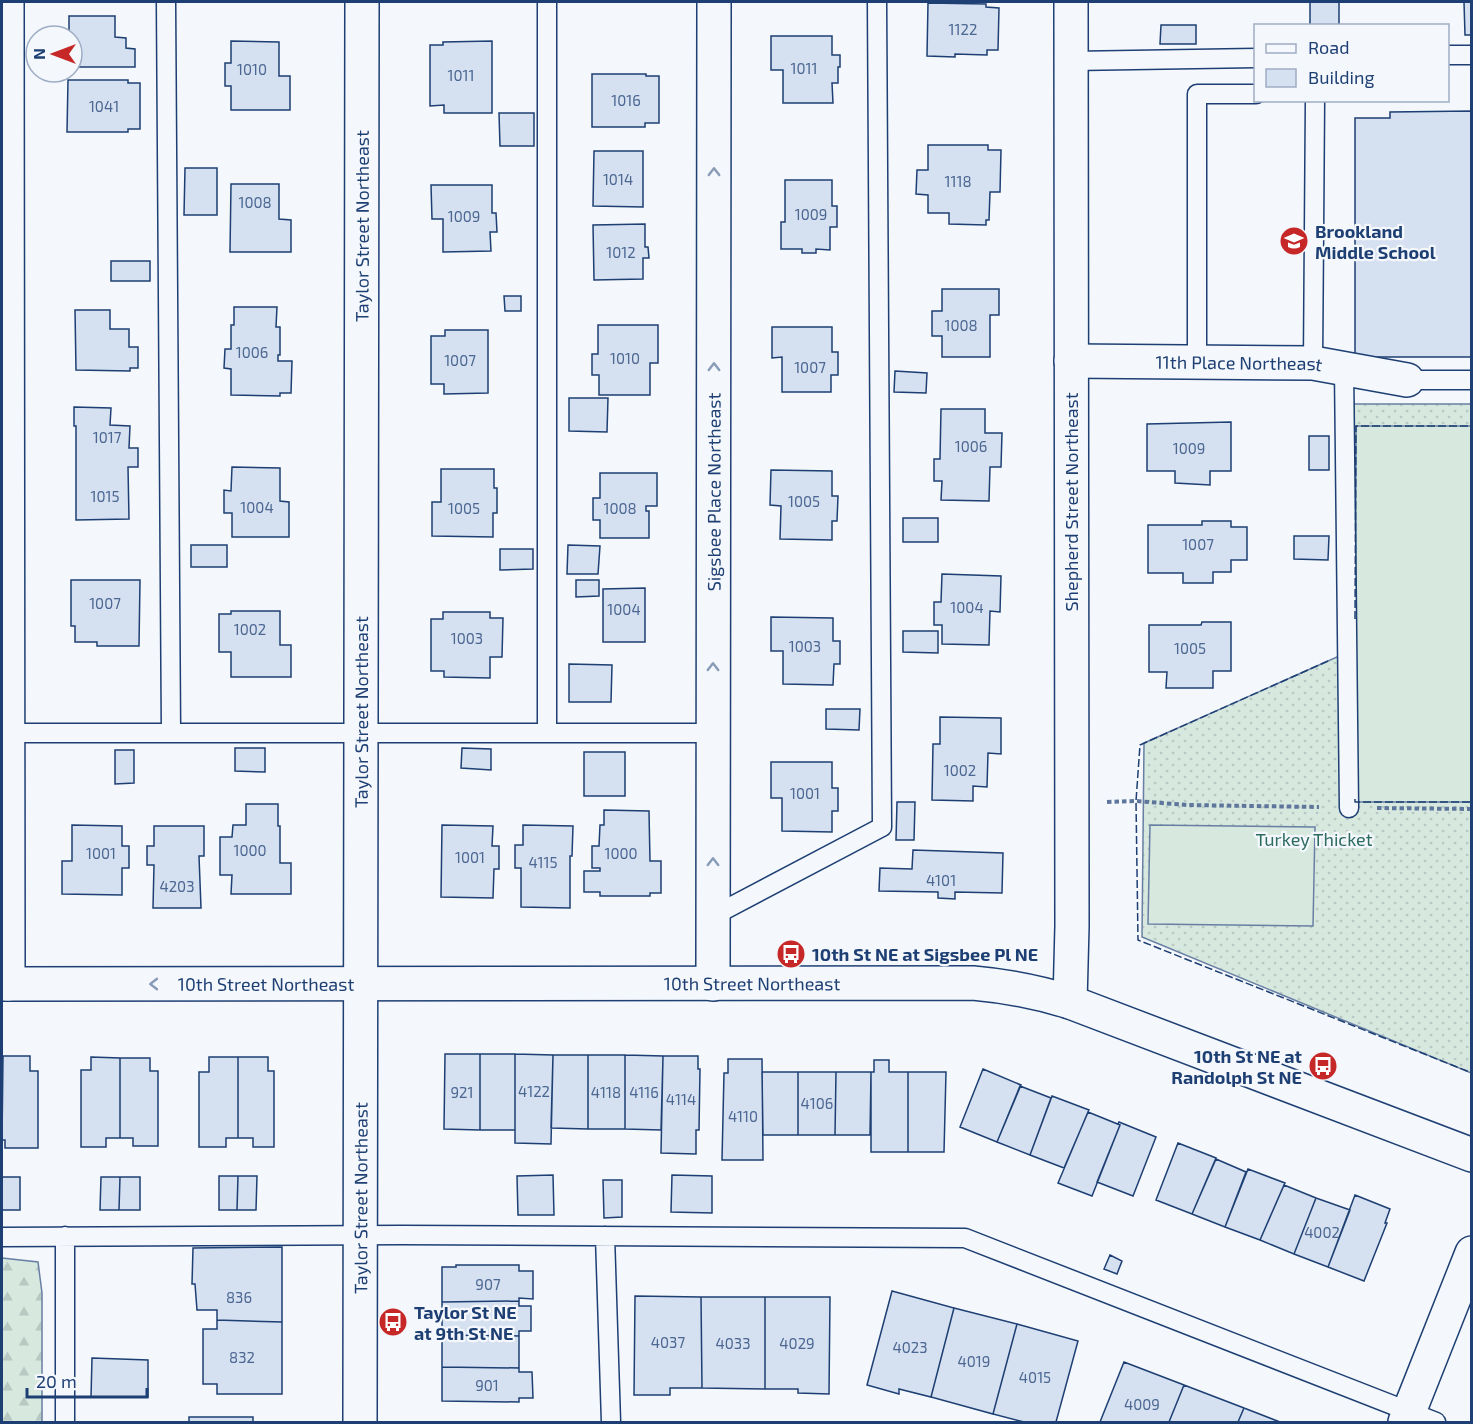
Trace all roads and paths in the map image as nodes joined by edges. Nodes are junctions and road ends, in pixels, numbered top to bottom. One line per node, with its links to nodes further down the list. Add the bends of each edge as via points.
1 (6, 2): 19 (street)
2 (166, 2): 20 (lane)
3 (362, 2): 21 (street, Taylor Street Northeast)
4 (547, 2): 22 (lane)
5 (714, 2): 23 (street, Sigsbee Place Northeast, one-way to 5)
6 (877, 2): 27 (lane, via 882,827)
7 (1071, 2): 11 (street, Shepherd Street Northeast)
8 (1449, 55): 9 (lane)
9 (1472, 55)
10 (1254, 58): 11 (lane)
11 (1071, 61): 14 (street, Shepherd Street Northeast)
12 (1254, 94): 15 (lane, via 1197,94)
13 (1315, 102): 16 (lane)
14 (1071, 361): 15 (street, 11th Place Northeast); 31 (street, Shepherd Street Northeast)
15 (1197, 362): 16 (street, 11th Place Northeast)
16 (1328, 365): 17 (street, 11th Place Northeast); 25 (lane)
17 (1407, 380): 18 (lane)
18 (1472, 380)
19 (5, 733): 20 (lane); 29 (street)
20 (171, 733): 21 (lane)
21 (360, 733): 22 (lane); 28 (street, Taylor Street Northeast)
22 (547, 733): 23 (lane)
23 (713, 733): 27 (street, Sigsbee Place Northeast, one-way to 23)
24 (1107, 802): 25 (path)
25 (1348, 808): 26 (path)
26 (1472, 809)
27 (713, 916): 30 (street, Sigsbee Place Northeast)
28 (360, 983): 29 (street, 10th Street Northeast, one-way to 29); 30 (street, 10th Street Northeast); 33 (street, Taylor Street Northeast)
29 (5, 984)
30 (713, 984): 31 (street, 10th Street Northeast, via 974,983 1026,989)
31 (1070, 1002): 32 (street, 10th Street Northeast)
32 (1472, 1155)
33 (360, 1235): 34 (lane); 35 (lane); 40 (street, Taylor Street Northeast)
34 (65, 1236): 36 (lane); 39 (lane)
35 (605, 1236): 38 (lane, via 965,1238); 41 (lane)
36 (2, 1237)
37 (1472, 1253): 38 (street)
38 (1416, 1419)
39 (65, 1422)
40 (360, 1422)
41 (611, 1422)

